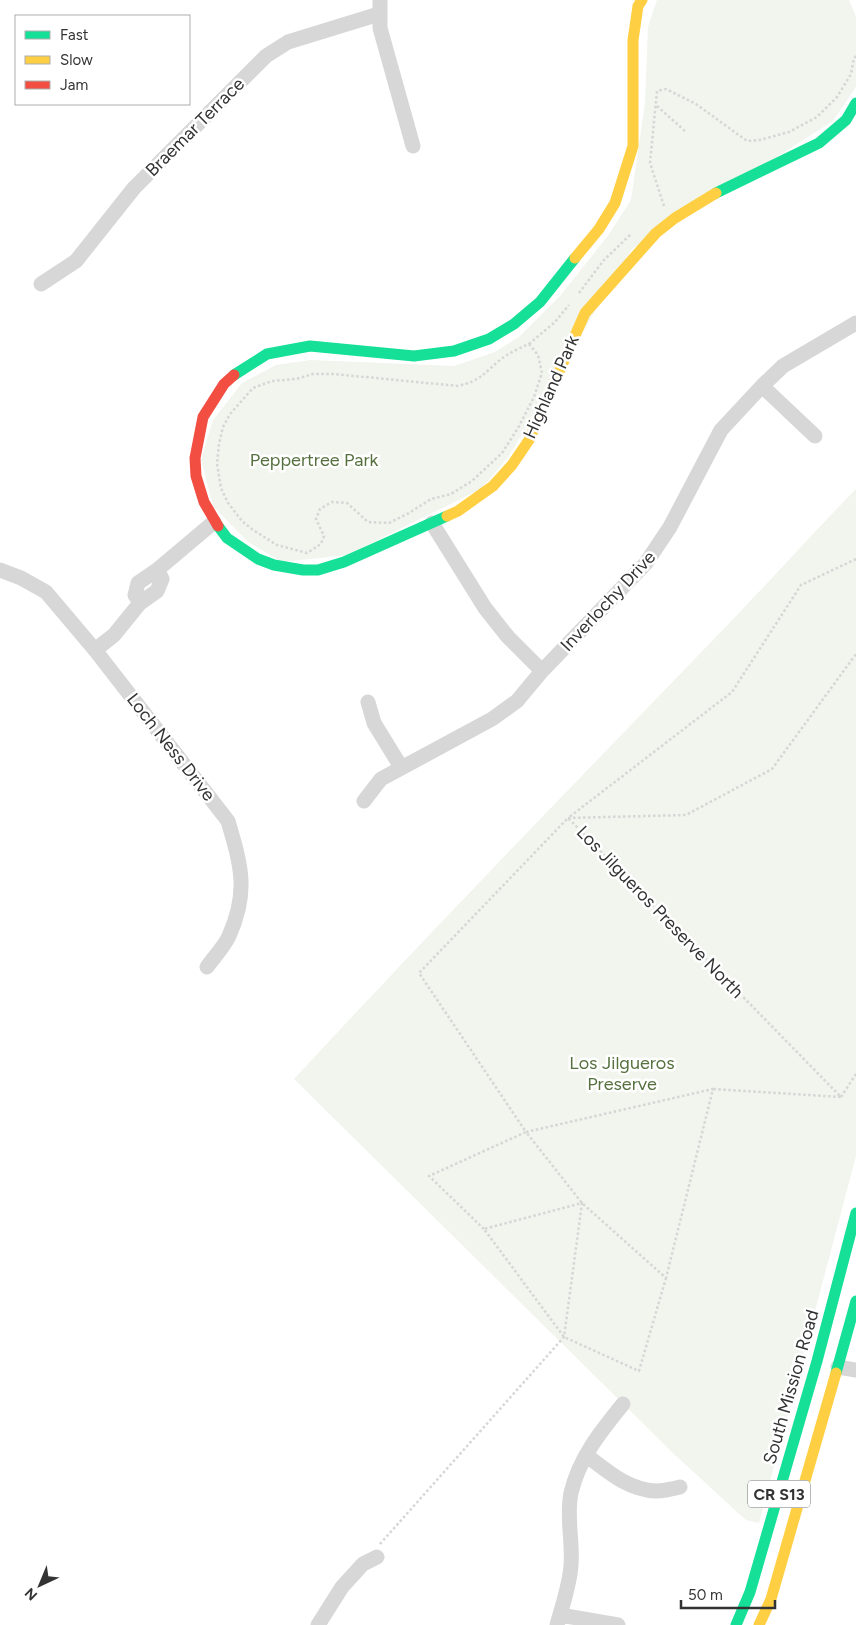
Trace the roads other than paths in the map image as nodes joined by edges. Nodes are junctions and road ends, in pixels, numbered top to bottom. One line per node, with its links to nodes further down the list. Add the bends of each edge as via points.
1 (642, 0): 9 (street, Highland Park, via 638,6 633,40 632,146 615,203 599,229 540,302 489,340 454,351 414,356 310,346 267,354 238,371 224,384 203,417 195,458 196,476)
2 (379, 7): 4 (street, via 380,28); 5 (street, Braemar Terrace, via 288,42 266,56 134,188 76,261)
3 (856, 103): 10 (street, Highland Park, via 846,120 819,143 706,199 656,233 585,313 529,440 512,465 493,486 458,511)
4 (413, 146)
5 (40, 284)
6 (856, 323): 7 (street, Inverlochy Drive, via 783,366)
7 (762, 386): 8 (street); 13 (street, Inverlochy Drive, via 721,430 670,528 646,563)
8 (815, 436)
9 (214, 522): 10 (street, Highland Park, via 227,538 258,560 303,570 318,570 344,562); 12 (street, via 138,584 135,595 140,603 114,635)
10 (432, 523): 13 (street, via 485,608)
11 (0, 570): 12 (street, Loch Ness Drive, via 46,592)
12 (95, 650): 17 (street, Loch Ness Drive, via 228,821 242,881 239,909 228,937)
13 (542, 671): 15 (street, Inverlochy Drive, via 517,701 492,719)
14 (368, 702): 15 (street, via 374,723)
15 (401, 767): 16 (street, Inverlochy Drive, via 381,779)
16 (364, 801)
17 (207, 968)
18 (856, 1213): 29 (street, South Mission Road / CR S13, via 756,1573)
19 (856, 1301): 20 (street, CR S13)
20 (838, 1367): 21 (street); 30 (street, CR S13, via 771,1599)
21 (856, 1370)
22 (623, 1404): 23 (street)
23 (586, 1455): 24 (street, via 617,1479 635,1487 656,1491); 26 (street, via 572,1492 568,1516 571,1567)
24 (680, 1487)
25 (370, 1560): 27 (street, via 342,1587)
26 (559, 1620): 28 (street)
27 (318, 1625)
28 (618, 1625)
29 (736, 1625)
30 (759, 1625)

